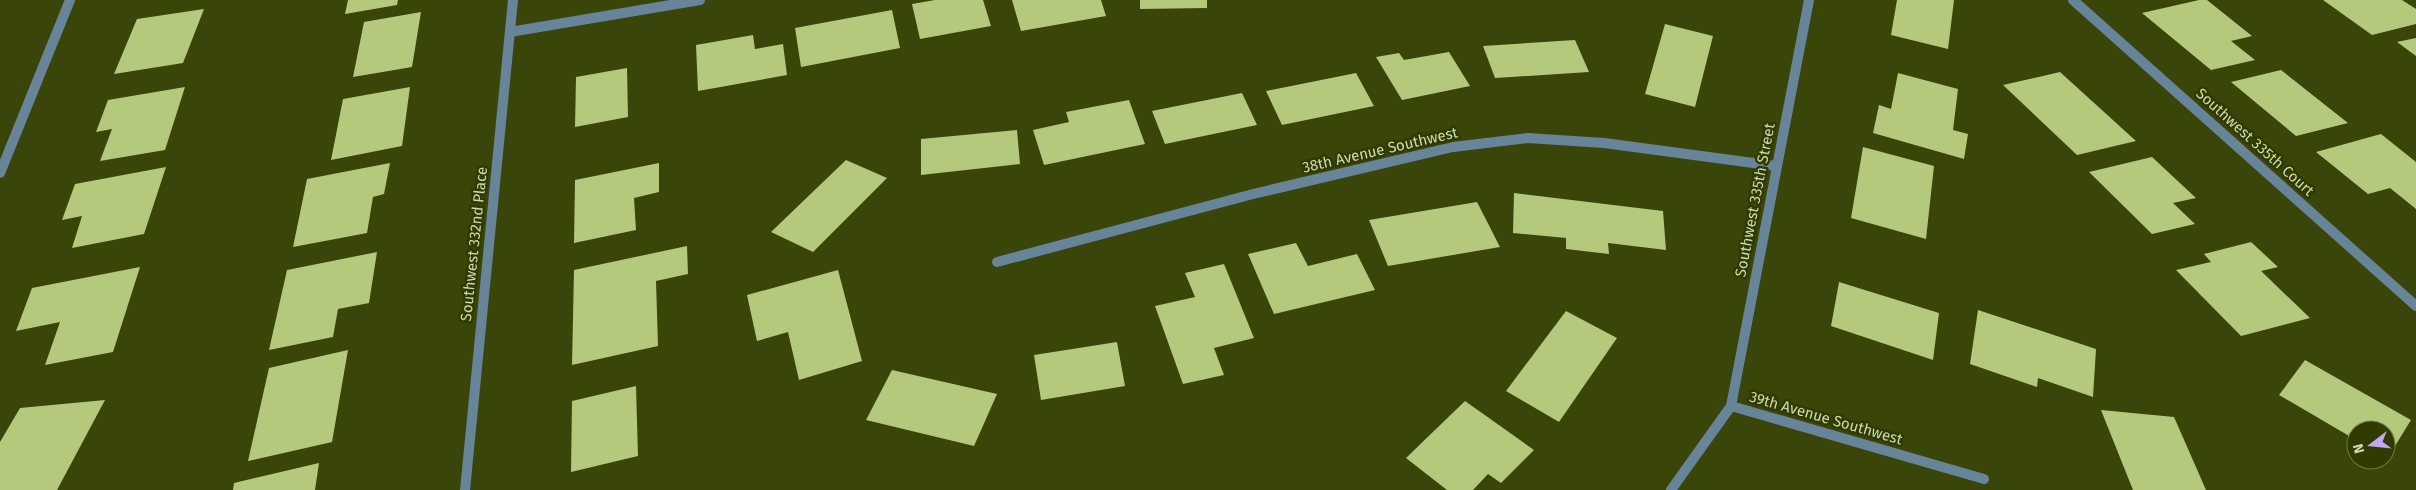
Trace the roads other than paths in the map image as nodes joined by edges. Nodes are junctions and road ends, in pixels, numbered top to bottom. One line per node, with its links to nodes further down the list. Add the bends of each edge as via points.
1 (70, 0): 8 (street)
2 (513, 0): 6 (street, Southwest 332nd Place)
3 (700, 0): 6 (street)
4 (1809, 0): 7 (street, Southwest 335th Street)
5 (2073, 0): 10 (street, Southwest 335th Court)
6 (510, 32): 13 (street, Southwest 332nd Place)
7 (1776, 166): 9 (street, 38th Avenue Southwest, via 1604,143 1537,139 1453,147 1253,194); 11 (street, Southwest 335th Street)
8 (0, 173)
9 (997, 262)
10 (2416, 306)
11 (1731, 406): 12 (street, 39th Avenue Southwest); 14 (street, 39th Avenue Southwest)
12 (1984, 479)
13 (465, 490)
14 (1671, 490)

